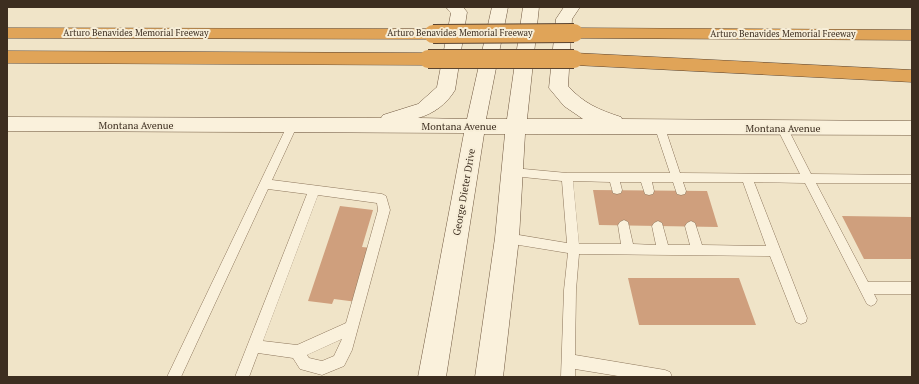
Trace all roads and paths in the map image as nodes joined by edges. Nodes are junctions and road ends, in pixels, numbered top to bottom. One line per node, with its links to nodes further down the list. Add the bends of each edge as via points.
1 (454, 7): 14 (main road, via 459,12 446,90 425,109)
2 (500, 7): 8 (main road, George Dieter Drive)
3 (531, 7): 13 (main road)
4 (572, 7): 15 (main road, via 564,19 558,88 572,104 592,116 622,124)
5 (7, 33): 6 (highway, Arturo Benavides Memorial Freeway, bridge)
6 (912, 35)
7 (7, 57): 8 (highway, bridge)
8 (489, 59): 9 (highway, bridge, via 582,59); 12 (main road, George Dieter Drive)
9 (912, 76)
10 (7, 124): 11 (main road, Montana Avenue)
11 (292, 126): 14 (main road, Montana Avenue); 26 (lane)
12 (475, 126): 13 (main road, Montana Avenue); 14 (main road, Montana Avenue); 50 (main road, George Dieter Drive)
13 (516, 126): 15 (main road, Montana Avenue); 18 (main road)
14 (370, 127)
15 (660, 128): 16 (main road, Montana Avenue); 22 (lane)
16 (782, 128): 17 (main road, Montana Avenue); 24 (lane)
17 (912, 128)
18 (513, 172): 19 (lane); 34 (main road)
19 (567, 177): 20 (lane); 35 (lane)
20 (614, 177): 21 (lane); 28 (lane)
21 (646, 178): 22 (lane); 29 (lane)
22 (676, 178): 23 (lane); 30 (lane)
23 (746, 178): 24 (lane); 39 (lane)
24 (807, 178): 25 (lane); 40 (lane)
25 (912, 180)
26 (265, 184): 27 (lane); 48 (lane)
27 (314, 190): 44 (lane, via 382,199 384,210); 45 (lane)
28 (617, 190)
29 (649, 190)
30 (681, 191)
31 (624, 225): 36 (lane)
32 (658, 226): 37 (lane)
33 (691, 226): 38 (lane)
34 (507, 238): 35 (lane); 51 (main road)
35 (574, 249): 36 (lane); 47 (lane, via 570,290)
36 (628, 250): 37 (lane)
37 (663, 250): 38 (lane)
38 (698, 251): 39 (lane)
39 (774, 251): 43 (lane)
40 (864, 288): 41 (lane); 42 (lane)
41 (912, 288)
42 (871, 300)
43 (801, 318)
44 (351, 328): 46 (lane); 46 (lane, via 347,345 338,361 322,368 305,364)
45 (254, 346): 46 (lane); 49 (lane)
46 (297, 352)
47 (569, 362): 52 (lane); 53 (lane)
48 (174, 377)
49 (242, 377)
50 (432, 377)
51 (489, 377)
52 (568, 377)
53 (665, 377)

